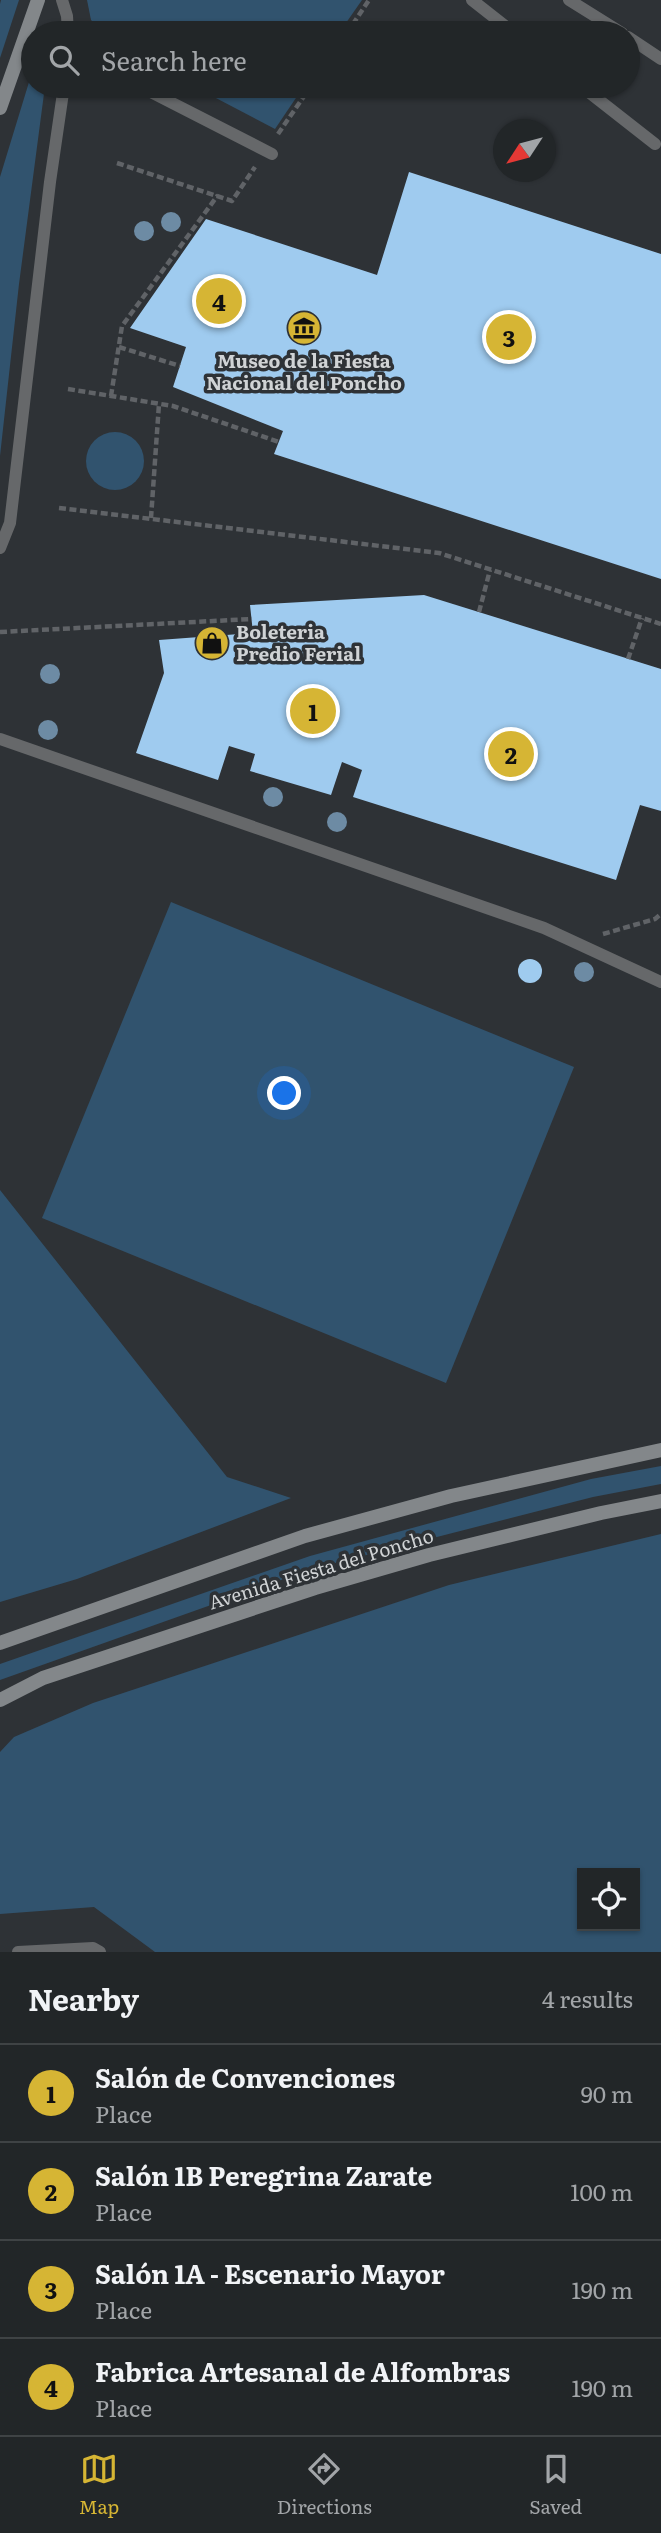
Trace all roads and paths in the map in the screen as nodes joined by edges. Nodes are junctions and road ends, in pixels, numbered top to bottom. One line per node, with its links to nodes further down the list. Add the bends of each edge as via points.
1 (38, 0): 6 (street)
2 (62, 0): 7 (lane)
3 (369, 0): 8 (path)
4 (472, 0): 9 (lane)
5 (569, 0): 10 (lane)
6 (30, 21)
7 (67, 21)
8 (355, 21)
9 (499, 21)
10 (603, 21)
11 (640, 45): 13 (lane)
12 (21, 46): 18 (street)
13 (661, 59)
14 (62, 98): 31 (lane, via 10,523)
15 (162, 98): 20 (lane)
16 (303, 98): 20 (path)
17 (597, 98): 19 (lane)
18 (0, 108)
19 (656, 144)
20 (269, 153): 22 (path, via 232,201)
21 (117, 163): 22 (path)
22 (219, 195): 23 (path, via 122,326)
23 (119, 347): 24 (path); 26 (path)
24 (180, 366)
25 (68, 389): 26 (path)
26 (111, 396): 27 (path)
27 (159, 404): 28 (path); 30 (path)
28 (279, 442)
29 (59, 508): 30 (path)
30 (150, 518): 32 (path, via 439,553)
31 (0, 548)
32 (490, 570): 33 (path); 34 (path)
33 (479, 612)
34 (642, 618): 36 (path); 38 (path)
35 (252, 620): 37 (path)
36 (661, 624)
37 (0, 632)
38 (628, 659)
39 (0, 739): 41 (lane)
40 (661, 914): 41 (path)
41 (576, 942): 42 (lane)
42 (661, 982)
43 (661, 1450): 45 (street, Avenida Fiesta del Poncho, via 451,1496 305,1536)
44 (661, 1501): 46 (street, Avenida Fiesta del Poncho, via 429,1555 315,1588 43,1678)
45 (0, 1643)
46 (0, 1700)
47 (18, 1952): 48 (lane, via 93,1948)
48 (100, 1952)

